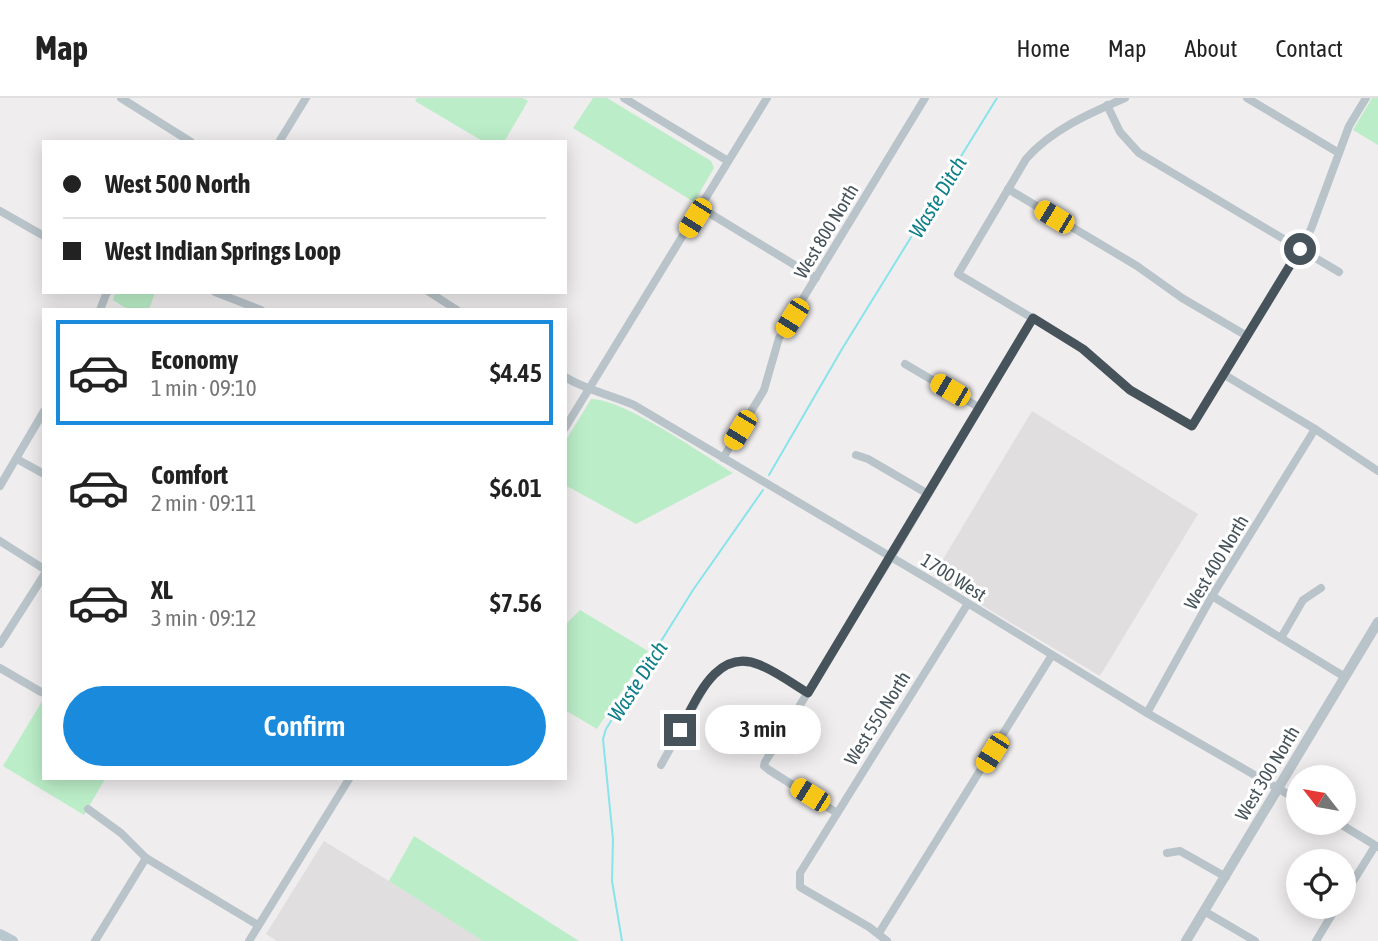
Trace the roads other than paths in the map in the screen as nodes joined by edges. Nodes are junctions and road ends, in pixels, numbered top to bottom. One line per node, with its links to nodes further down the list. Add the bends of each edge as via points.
1 (121, 98): 10 (street)
2 (306, 98): 11 (street)
3 (624, 98): 13 (street)
4 (767, 98): 13 (street)
5 (925, 98): 20 (street, West 800 North)
6 (1125, 98): 9 (street)
7 (1247, 98): 12 (street)
8 (1366, 98): 12 (street)
9 (1108, 105): 14 (street, via 1044,141 1026,159); 18 (street, via 1120,131 1139,153)
10 (188, 140)
11 (280, 140)
12 (1339, 152): 18 (street, via 1316,219)
13 (728, 161): 15 (street)
14 (1008, 189): 25 (street, via 958,274); 26 (street)
15 (701, 208): 20 (street); 30 (street)
16 (0, 211): 17 (street)
17 (41, 234)
18 (1300, 249): 19 (street); 26 (street)
19 (1339, 272)
20 (816, 278): 36 (street, West 800 North, via 779,338 764,390)
21 (220, 294): 23 (street)
22 (432, 294): 24 (street)
23 (256, 308)
24 (454, 308)
25 (1033, 318): 28 (street, via 1083,349 1130,390 1192,426); 31 (street)
26 (1247, 336): 28 (street)
27 (905, 364): 31 (street)
28 (1223, 374): 34 (street)
29 (567, 378): 30 (street, 1700 West)
30 (589, 389): 33 (street); 36 (street, 1700 West, via 634,405)
31 (980, 408): 41 (street)
32 (42, 415): 37 (street)
33 (567, 425)
34 (1315, 429): 38 (street); 47 (street, West 400 North)
35 (856, 455): 41 (street)
36 (723, 458): 43 (street, 1700 West)
37 (17, 459): 39 (street); 40 (street)
38 (1378, 471)
39 (42, 473)
40 (0, 486)
41 (928, 494): 43 (street)
42 (0, 541): 44 (street)
43 (891, 557): 48 (street, 1700 West); 56 (street)
44 (42, 571)
45 (42, 575): 51 (street)
46 (1321, 588): 50 (street, via 1303,600)
47 (1212, 596): 50 (street); 57 (street, West 400 North)
48 (967, 604): 52 (street, 1700 West); 63 (street, West 550 North)
49 (1378, 622): 54 (street, West 300 North)
50 (1281, 638): 54 (street)
51 (0, 644)
52 (1052, 655): 57 (street, 1700 West); 73 (street)
53 (0, 668): 55 (street)
54 (1345, 677): 60 (street, West 300 North)
55 (41, 692)
56 (808, 693): 58 (street, via 756,663 731,663 717,670 706,684); 63 (street, via 764,766)
57 (1147, 713): 60 (street, 1700 West)
58 (661, 765)
59 (348, 780): 72 (street)
60 (1278, 788): 61 (street, 1700 West); 68 (street, West 300 North)
61 (1286, 793)
62 (88, 809): 67 (street)
63 (837, 813): 73 (street, West 550 North, via 800,873 800,887)
64 (1356, 834): 65 (street)
65 (1376, 847): 69 (street)
66 (1167, 853): 68 (street, via 1180,851)
67 (146, 858): 72 (street); 76 (street)
68 (1226, 877): 70 (street, West 300 North)
69 (1356, 877)
70 (1204, 911): 79 (street, West 300 North); 80 (street)
71 (1329, 919): 81 (street)
72 (258, 925): 77 (street)
73 (879, 933): 78 (street)
74 (0, 934): 75 (main road)
75 (13, 941)
76 (95, 941)
77 (249, 941)
78 (887, 941)
79 (1186, 941)
80 (1255, 941)
81 (1316, 941)

